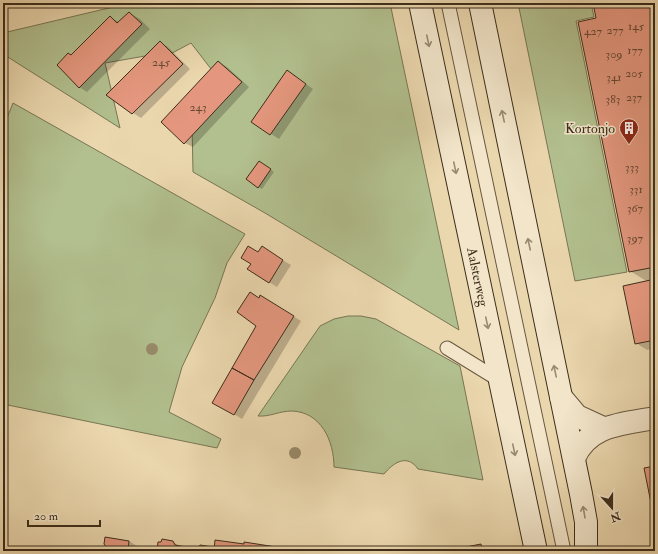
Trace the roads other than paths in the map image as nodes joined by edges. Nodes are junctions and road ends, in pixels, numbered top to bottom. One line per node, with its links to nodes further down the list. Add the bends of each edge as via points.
1 (420, 3): 5 (main road, Aalsterweg, one-way to 5)
2 (448, 3): 11 (lane, Aalsterweg)
3 (480, 3): 6 (main road, one-way to 3)
4 (447, 348): 5 (lane)
5 (499, 380): 10 (main road, Aalsterweg, one-way to 10)
6 (561, 397): 8 (main road, via 577,416); 9 (main road)
7 (655, 418): 8 (main road)
8 (603, 428): 9 (main road, via 586,440)
9 (574, 458): 12 (main road, one-way to 9, via 586,522)
10 (536, 551)
11 (564, 551)
12 (586, 551)

